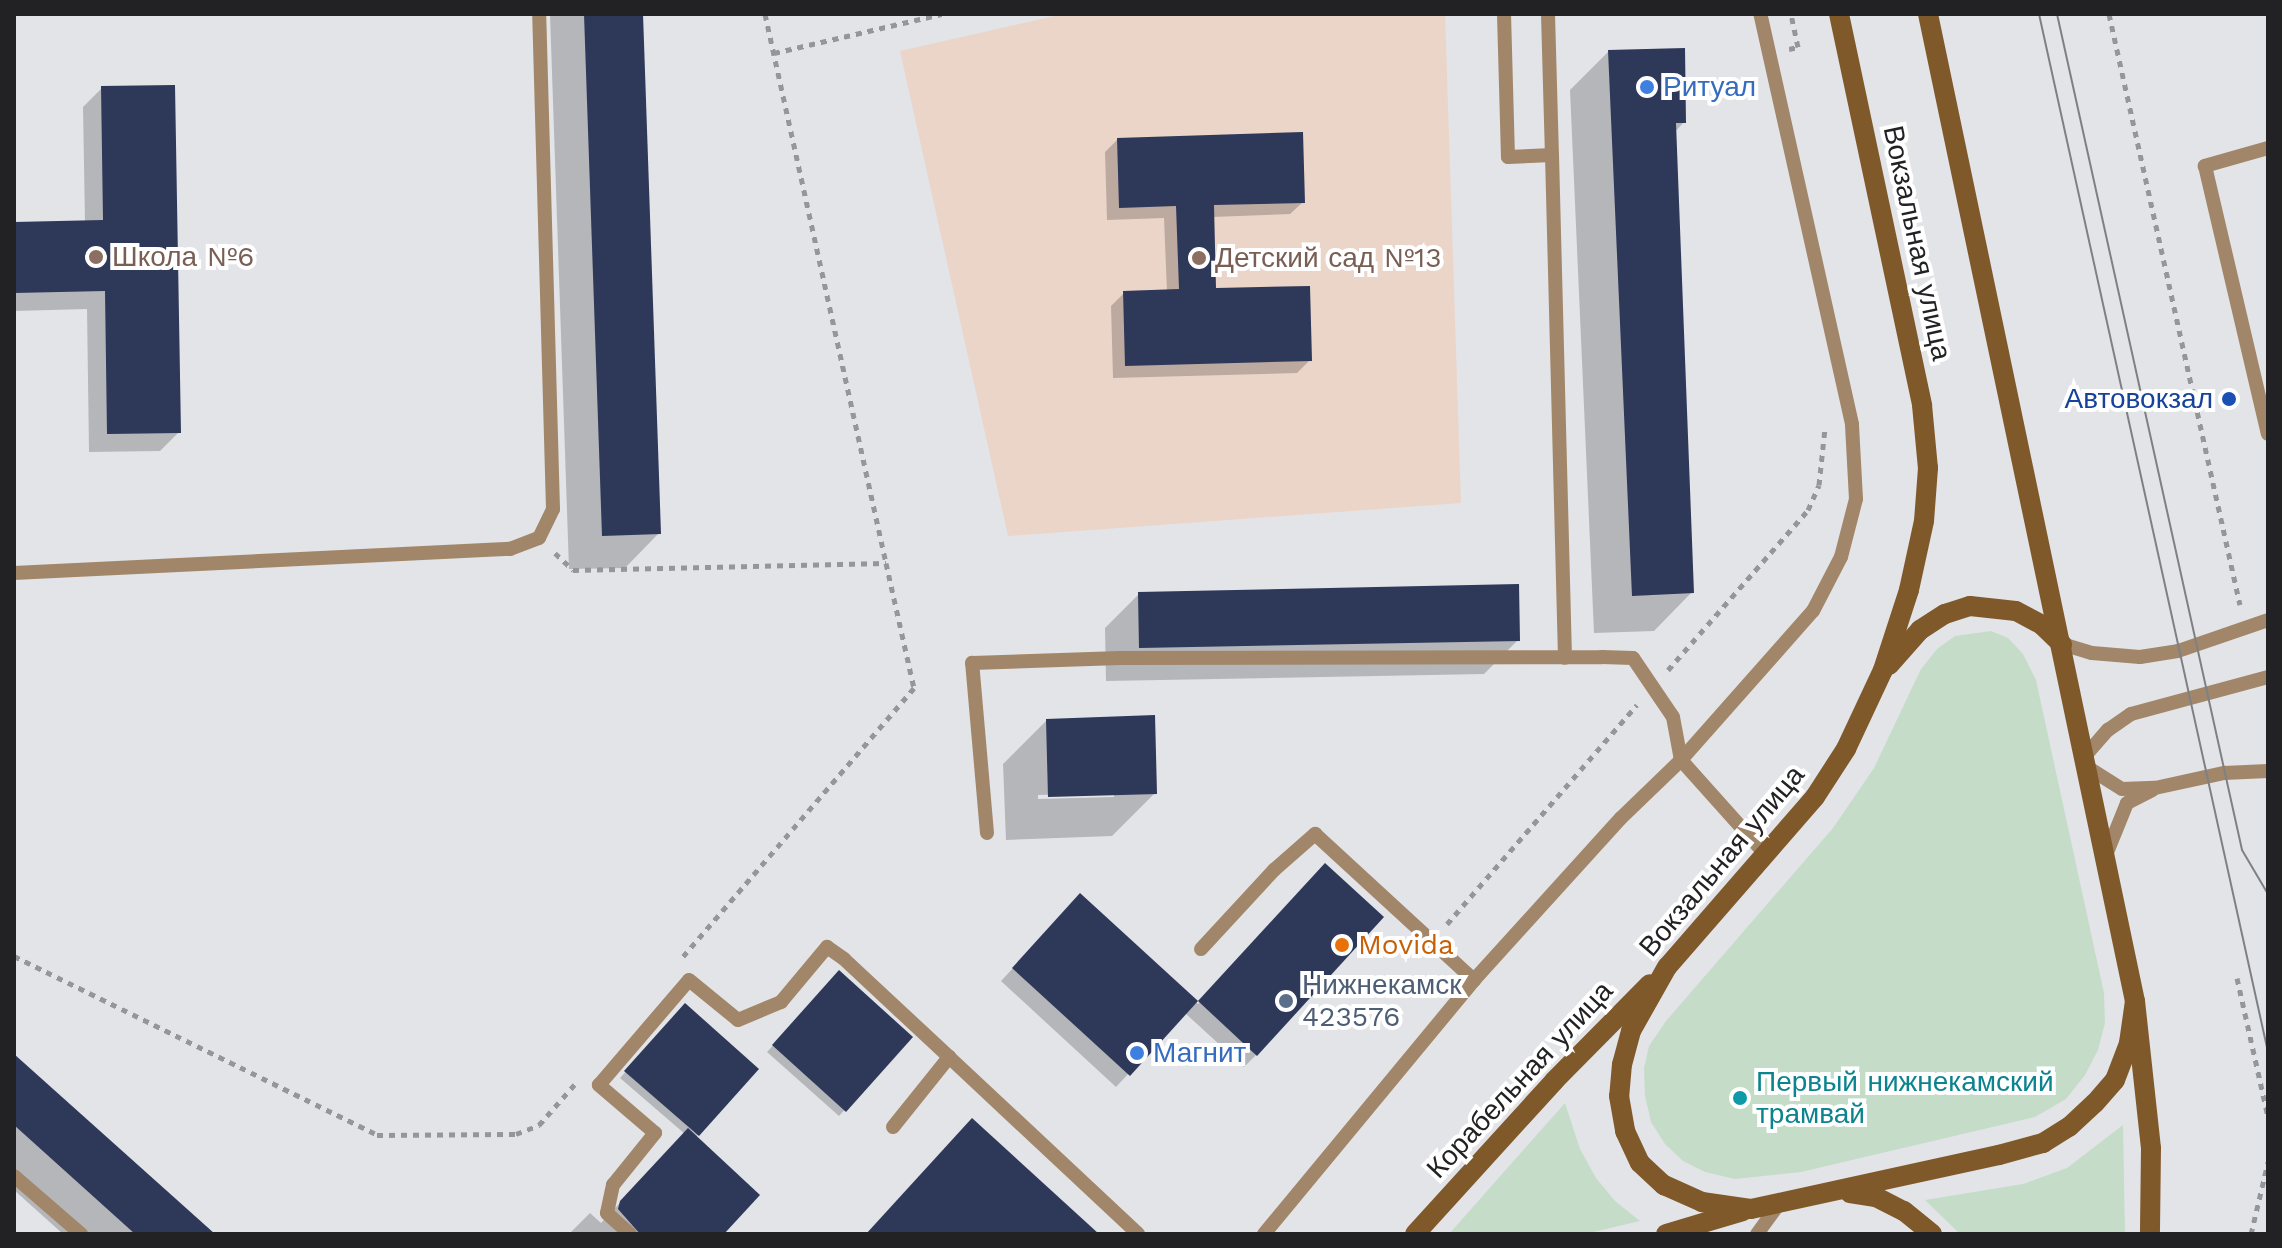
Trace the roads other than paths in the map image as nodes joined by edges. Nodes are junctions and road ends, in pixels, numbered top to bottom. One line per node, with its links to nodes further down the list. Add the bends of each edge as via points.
1 (539, 14): 10 (lane, via 553,509 539,538 510,549)
2 (1504, 14): 8 (lane, via 1508,157)
3 (1548, 14): 8 (lane)
4 (1760, 14): 16 (lane, via 1852,424 1856,499 1841,557 1813,611)
5 (1839, 14): 14 (main road, Вокзальная улица, via 1909,338 1928,468 1918,549)
6 (1928, 14): 12 (main road, Вокзальная улица)
7 (2268, 148): 9 (lane, via 2205,166)
8 (1552, 155): 13 (lane)
9 (2268, 434)
10 (14, 573)
11 (2268, 620): 12 (lane, via 2178,651 2140,657)
12 (2062, 644): 14 (main road, Вокзальная улица, via 2016,611 1970,606 1920,630); 17 (main road, Вокзальная улица)
13 (1565, 658): 16 (lane, via 1633,658 1673,717); 20 (lane, via 972,663)
14 (1883, 670): 21 (main road, Вокзальная улица, via 1846,749 1815,797)
15 (2268, 677): 17 (lane, via 2131,714 2108,730)
16 (1681, 760): 21 (lane); 25 (lane)
17 (2086, 762): 19 (lane, via 2122,789); 22 (main road, Вокзальная улица)
18 (2268, 771): 19 (lane, via 2224,773)
19 (2155, 788): 22 (lane, via 2127,803)
20 (987, 833)
21 (1766, 855): 24 (main road, Вокзальная улица)
22 (2106, 855): 26 (main road, Вокзальная улица)
23 (1201, 949): 25 (lane, via 1315,834)
24 (1667, 967): 32 (main road, Вокзальная улица, via 1631,1031 1622,1064 1619,1096 1625,1131 1640,1163 1664,1185 1702,1202); 37 (main road, Корабельная улица)
25 (1474, 980): 36 (lane)
26 (2135, 1001): 30 (main road, Вокзальная улица, via 2129,1043 2115,1080 2069,1127 2043,1143); 41 (main road, Вокзальная улица, via 2151,1148)
27 (949, 1057): 28 (lane); 34 (lane, via 827,947 781,1002 738,1020 689,980 599,1085 655,1133 613,1185 607,1213); 35 (lane)
28 (893, 1127)
29 (14, 1176): 33 (lane)
30 (1838, 1191): 31 (main road, Вокзальная улица); 40 (main road, Вокзальная улица, via 1876,1197)
31 (1779, 1204): 32 (main road, Вокзальная улица); 39 (lane)
32 (1751, 1209): 38 (main road)
33 (81, 1234)
34 (630, 1234)
35 (1138, 1234)
36 (1264, 1234)
37 (1415, 1234)
38 (1666, 1234)
39 (1757, 1234)
40 (1932, 1234)
41 (2150, 1234)

